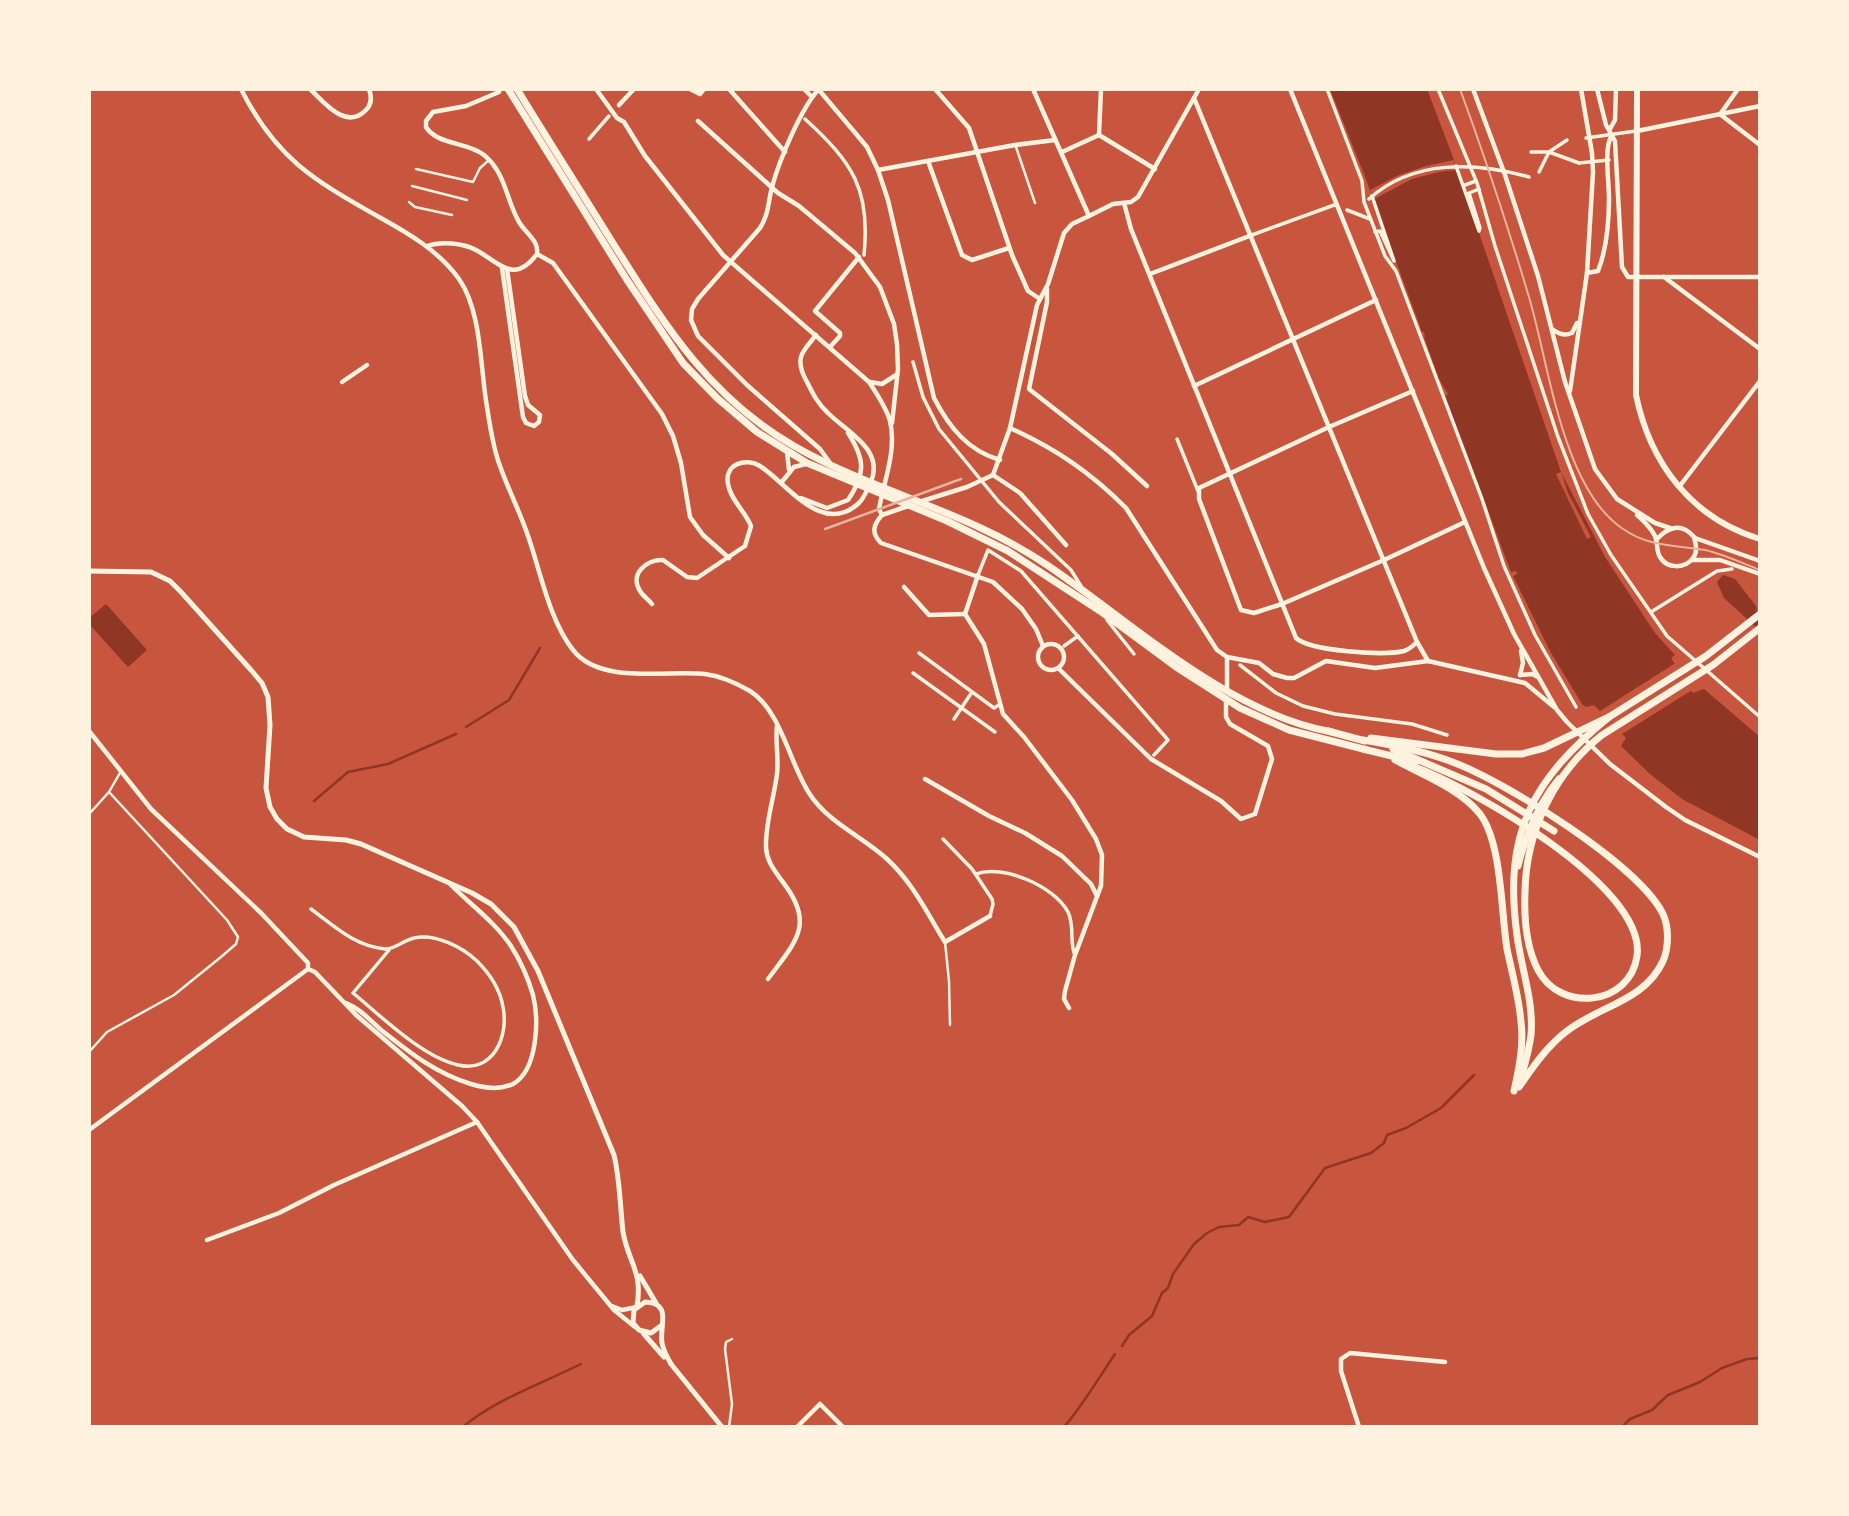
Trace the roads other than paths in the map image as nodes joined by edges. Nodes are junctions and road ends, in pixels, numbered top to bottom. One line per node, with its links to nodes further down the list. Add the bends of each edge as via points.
1 (241, 89): 75 (street, via 260,125 290,159)
2 (310, 89): 3 (street, via 345,117 363,113 372,97)
3 (369, 89)
4 (508, 89): 26 (main road)
5 (596, 89): 79 (street)
6 (634, 89): 29 (street)
7 (690, 89): 24 (street)
8 (729, 89): 45 (street)
9 (804, 89): 27 (street)
10 (935, 89): 46 (street, via 969,128)
11 (1033, 89): 41 (street)
12 (1101, 89): 37 (street)
13 (1199, 89): 28 (street)
14 (1290, 89): 68 (street)
15 (1327, 89): 72 (street, via 1362,181)
16 (1438, 89): 59 (street)
17 (1473, 89): 90 (street, via 1520,220)
18 (1581, 89): 81 (street, via 1593,173)
19 (1597, 89): 35 (street)
20 (1616, 89): 35 (street, via 1615,120)
21 (1637, 89): 36 (main road)
22 (1738, 89): 31 (street)
23 (819, 90): 27 (street); 56 (street, via 867,147)
24 (702, 91)
25 (499, 92): 50 (street, via 466,106 433,112 426,121 430,133 473,148)
26 (516, 93): 109 (main road, via 627,280 683,362 717,398); 112 (main road, via 692,360 763,426)
27 (812, 97): 45 (street)
28 (1195, 98): 55 (street); 74 (street)
29 (619, 105)
30 (1760, 106): 31 (street)
31 (1720, 114): 36 (street); 44 (street)
32 (609, 116): 40 (street)
33 (805, 119): 78 (street, via 828,140 856,178 865,209)
34 (698, 121): 62 (street)
35 (1610, 129): 38 (street)
36 (1637, 131): 39 (street); 83 (main road)
37 (1098, 135): 47 (street); 55 (street)
38 (1611, 137): 51 (street); 83 (street, via 1615,141 1622,267 1628,276)
39 (1586, 138)
40 (589, 139)
41 (1055, 140): 43 (street); 47 (street)
42 (1567, 141): 49 (street)
43 (1015, 145): 46 (street); 67 (lane)
44 (1760, 145)
45 (785, 152): 62 (street)
46 (976, 152): 52 (street); 76 (street)
47 (1062, 152): 71 (street)
48 (1531, 152): 49 (street)
49 (1549, 152): 51 (street, via 1579,163); 57 (street)
50 (489, 160): 54 (lane, via 473,182); 77 (street, via 502,175 520,224 537,245)
51 (1607, 160): 81 (street, via 1604,253 1598,271)
52 (928, 161): 56 (street); 76 (street, via 962,255 972,260)
53 (1456, 166): 58 (street); 63 (street, via 1480,231 1468,193); 73 (street, via 1407,176 1371,198 1394,261)
54 (416, 169)
55 (1155, 169): 66 (street, via 1138,197)
56 (878, 170): 110 (street, via 934,398 967,445)
57 (1539, 172)
58 (1529, 177)
59 (1476, 181): 60 (street); 63 (street)
60 (1465, 185)
61 (412, 187): 64 (lane)
62 (772, 188): 78 (street); 79 (street, via 767,216)
63 (1479, 189): 142 (street, via 1558,438 1588,514)
64 (467, 200)
65 (409, 202): 70 (lane)
66 (1124, 202): 71 (street); 82 (street)
67 (1035, 203)
68 (1337, 204): 74 (street); 88 (street)
69 (1347, 210): 72 (street)
70 (452, 215)
71 (1089, 216): 86 (street, via 1064,233)
72 (1370, 219): 73 (street)
73 (1378, 231): 163 (street, via 1504,566 1535,635)
74 (1251, 235): 82 (street); 92 (street)
75 (427, 246): 80 (street, via 465,246); 169 (street, via 459,278 469,302 498,463 567,642 579,657 629,675 705,674 724,679 753,693)
76 (1009, 248): 87 (street, via 1028,291)
77 (537, 254): 80 (street, via 524,268); 131 (street, via 552,262 662,414 681,463 690,517)
78 (861, 256): 93 (street, via 815,311 840,333); 97 (street, via 880,287 894,324)
79 (730, 261): 91 (street); 112 (street, via 698,299 691,314 693,327 747,385 820,449)
80 (504, 268): 80 (street, via 523,417 534,426 540,415 525,396)
81 (1587, 273): 89 (street)
82 (1150, 274): 101 (street)
83 (1636, 276): 84 (street); 119 (main road, via 1636,395 1641,421)
84 (1664, 276): 85 (street); 94 (street)
85 (1760, 277)
86 (1047, 285): 87 (street); 118 (street, via 1029,388)
87 (1040, 299): 105 (street)
88 (1376, 300): 92 (street); 102 (street)
89 (1580, 316): 90 (street, via 1572,333); 103 (street)
90 (1551, 329): 103 (street)
91 (816, 335): 93 (street); 106 (street, via 800,360 804,378 819,404)
92 (1292, 340): 101 (street); 104 (street)
93 (830, 347): 99 (street)
94 (1760, 349)
95 (913, 362): 152 (street, via 929,413 939,429 986,488 1069,568)
96 (367, 365): 98 (street)
97 (897, 374): 99 (street, via 882,384); 107 (street)
98 (342, 382)
99 (869, 382): 107 (street, via 890,422)
100 (1760, 382): 119 (street)
101 (1194, 386): 114 (street)
102 (1413, 391): 104 (street); 125 (street)
103 (1570, 395): 123 (street, via 1595,469 1617,499)
104 (1329, 426): 114 (street); 132 (street)
105 (1010, 428): 110 (street); 153 (street, via 1069,459 1126,508 1217,650)
106 (846, 430): 121 (street, via 862,466 848,500 827,508); 121 (street, via 860,439 872,457 874,471 862,500 843,511 824,513)
107 (891, 435): 117 (street)
108 (1177, 439): 120 (street)
109 (787, 452): 111 (main road); 113 (street)
110 (1000, 460): 115 (street)
111 (807, 463): 112 (main road); 113 (street)
112 (831, 470): 171 (main road, via 994,533 1224,689 1263,710); 174 (main road, via 1008,551 1249,713 1289,730)
113 (789, 471): 116 (street)
114 (1229, 472): 120 (street); 141 (street)
115 (993, 475): 122 (street); 130 (street, via 1020,493)
116 (780, 483): 121 (street); 131 (street, via 754,462 732,468 728,485 751,526 745,546)
117 (885, 484): 122 (street, via 896,490); 124 (street, via 879,509)
118 (1147, 486)
119 (1678, 488): 128 (main road, via 1717,520)
120 (1198, 490): 141 (street, via 1241,610 1254,613)
121 (797, 496)
122 (898, 509): 124 (street)
123 (1631, 509): 126 (street); 129 (street)
124 (882, 515): 138 (street, via 874,528 881,543)
125 (1465, 522): 132 (street); 150 (street)
126 (1670, 528): 127 (street, via 1686,530); 129 (street)
127 (1694, 537): 133 (street, via 1696,549); 134 (street)
128 (1760, 539)
129 (1656, 540): 133 (street, via 1659,557 1668,565 1681,566)
130 (1066, 545)
131 (729, 558): 140 (street, via 697,578 687,577 665,561 649,562 639,570 637,584)
132 (1384, 560): 141 (street); 147 (street)
133 (1691, 560): 137 (street, via 1720,560)
134 (1760, 561)
135 (1732, 569): 142 (street, via 1717,571)
136 (89, 570): 186 (street, via 151,572 170,581 257,677 268,697 271,716 266,788 270,807 287,829 361,844)
137 (1760, 574)
138 (978, 575): 143 (street); 146 (street, via 988,550 997,554 1021,570); 148 (street, via 1003,589)
139 (904, 587): 143 (street, via 929,615)
140 (652, 604)
141 (1282, 604): 147 (street, via 1296,638 1305,643 1368,653 1406,650)
142 (1651, 612): 167 (street, via 1667,636)
143 (965, 614): 162 (street, via 984,644)
144 (1760, 614): 166 (main road, via 1706,656)
145 (1760, 628): 182 (main road, via 1585,748 1538,809)
146 (1078, 636): 149 (street); 175 (street, via 1168,740)
147 (1417, 642): 154 (street)
148 (1044, 646): 156 (street, via 1038,656 1040,664 1046,669); 156 (street, via 1051,643 1062,648 1064,657)
149 (1064, 646)
150 (1521, 647): 158 (street); 159 (street)
151 (919, 653): 161 (street)
152 (1134, 654)
153 (1227, 657): 154 (street, via 1256,662 1287,678 1326,661 1375,668); 156 (street, via 1226,717 1268,746 1272,759 1255,814 1241,819 1221,801 1151,759)
154 (1428, 662): 160 (street)
155 (1240, 665): 173 (street, via 1276,693 1303,706 1412,724)
156 (1058, 668)
157 (913, 673): 164 (street)
158 (1520, 675): 159 (street); 160 (street)
159 (1538, 677): 165 (street)
160 (1514, 680): 165 (street, via 1534,688)
161 (972, 692): 162 (street, via 994,708); 164 (street)
162 (999, 705): 187 (street, via 1096,839 1103,870)
163 (1576, 707)
164 (961, 709): 168 (street); 172 (street)
165 (1558, 710): 184 (street, via 1610,764 1666,807)
166 (1609, 717): 171 (main road, via 1544,748 1508,754); 182 (main road, via 1551,774 1533,802)
167 (1760, 717)
168 (954, 719)
169 (777, 725): 190 (street, via 818,805 876,849 910,883); 194 (street, via 777,772 766,849 771,867 799,906 801,918 798,934)
170 (89, 731): 177 (street)
171 (1328, 731): 174 (main road)
172 (995, 732)
173 (1447, 735)
174 (1363, 744): 176 (main road); 176 (main road, via 1395,760)
175 (1154, 755)
176 (1415, 761): 181 (main road, via 1486,789); 182 (main road, via 1545,838 1622,910 1632,926 1637,958 1630,977 1606,996 1578,999 1563,994 1538,971 1525,913); 199 (main road, via 1479,813 1492,837 1522,1025); 199 (main road, via 1468,769 1535,806 1629,873 1664,915 1667,943 1655,976 1559,1037)
177 (121, 771): 179 (lane); 193 (street, via 151,809 261,913 308,963)
178 (925, 779): 187 (street, via 1062,856)
179 (109, 792): 180 (lane); 198 (lane, via 238,937 229,951 174,995 107,1031)
180 (90, 813)
181 (1554, 831)
182 (1526, 837): 199 (main road, via 1515,880 1514,910 1531,1036)
183 (943, 839): 185 (street)
184 (1760, 857)
185 (976, 874): 189 (street, via 992,899); 192 (street, via 1011,873 1061,903 1070,919)
186 (448, 881): 195 (street, via 500,931 524,971 536,1012 536,1032 520,1078 500,1088 444,1074); 203 (street, via 504,915 531,956 614,1155 625,1240)
187 (1098, 896): 192 (street)
188 (312, 909): 191 (street, via 347,937)
189 (990, 916): 190 (street)
190 (945, 942): 197 (lane)
191 (389, 950): 191 (street, via 415,937 428,938 458,947 474,959 491,978 503,1004 503,1037 495,1054 476,1066 456,1065 433,1055 353,993)
192 (1075, 954): 196 (street, via 1064,999)
193 (308, 969): 195 (street); 201 (street)
194 (768, 979)
195 (343, 1002): 200 (street)
196 (1069, 1007)
197 (950, 1025)
198 (89, 1052)
199 (1517, 1090)
200 (477, 1122): 202 (street, via 279,1213); 204 (street)
201 (89, 1130)
202 (207, 1240)
203 (638, 1274): 205 (street); 206 (street)
204 (608, 1304): 206 (street, via 622,1310); 208 (street)
205 (657, 1305): 206 (street, via 645,1302); 207 (street, via 664,1316)
206 (637, 1306): 208 (street, via 632,1319)
207 (662, 1325): 209 (street, via 656,1331); 212 (street, via 662,1345)
208 (635, 1327): 209 (street)
209 (642, 1332): 212 (street)
210 (732, 1339): 214 (lane, via 725,1349 732,1404)
211 (1445, 1362): 217 (street, via 1350,1353 1341,1360 1341,1371)
212 (671, 1364): 213 (street)
213 (722, 1427)
214 (729, 1427)
215 (797, 1427): 216 (street, via 820,1404)
216 (843, 1427)
217 (1359, 1427)

